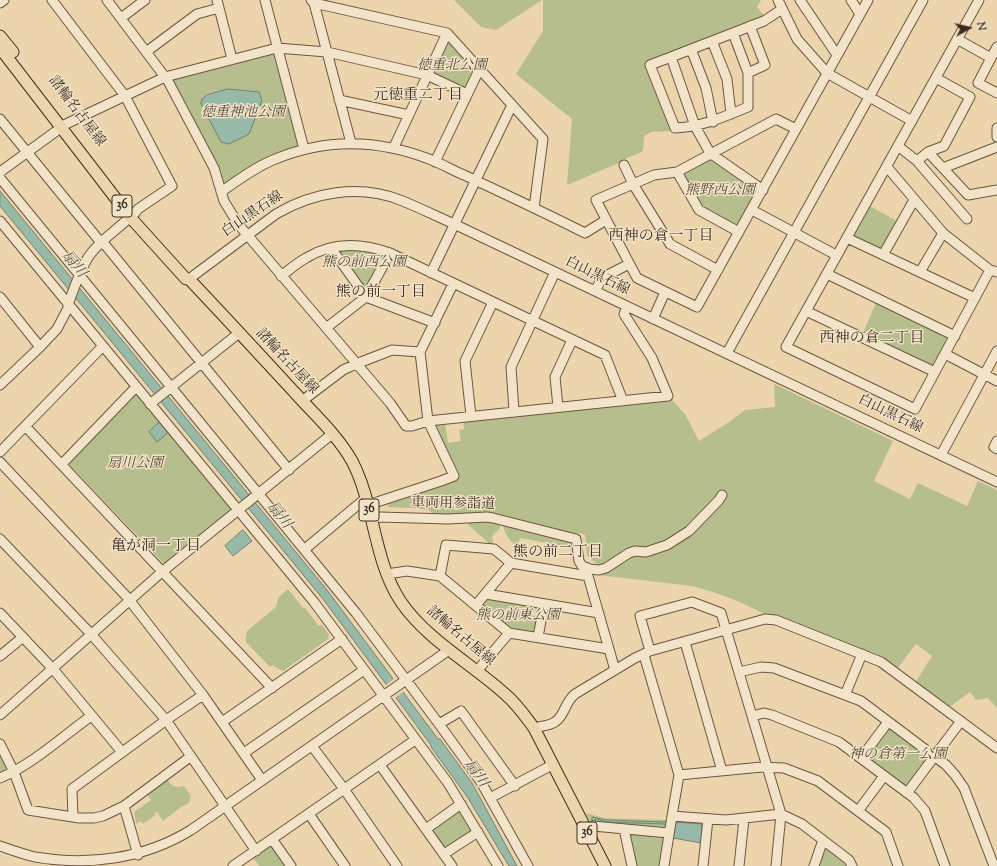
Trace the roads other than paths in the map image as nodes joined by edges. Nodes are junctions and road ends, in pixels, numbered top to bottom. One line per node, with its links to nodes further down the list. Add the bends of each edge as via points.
1 (4, 0): 12 (street)
2 (52, 0): 41 (street)
3 (107, 0): 16 (street)
4 (145, 0): 16 (street)
5 (265, 0): 25 (street)
6 (800, 0): 29 (street)
7 (851, 0): 15 (street)
8 (868, 0): 15 (street)
9 (923, 0): 42 (street)
10 (979, 0): 21 (street)
11 (312, 2): 18 (street); 28 (street)
12 (0, 3)
13 (218, 4): 27 (street, via 197,14); 32 (street)
14 (780, 4): 17 (street, via 764,21); 35 (street, via 797,39)
15 (860, 14): 29 (street)
16 (121, 18): 27 (street)
17 (750, 26): 19 (street); 34 (street, via 765,65)
18 (446, 33): 33 (street); 36 (street)
19 (733, 33): 22 (street); 34 (street)
20 (0, 36): 50 (main road, 諸輪名古屋線 / 36)
21 (957, 39): 31 (street); 38 (street)
22 (712, 41): 26 (street); 45 (street, via 727,79)
23 (997, 47): 31 (street)
24 (0, 48): 50 (main road, 諸輪名古屋線 / 36)
25 (277, 48): 28 (street); 32 (street); 59 (street)
26 (691, 49): 30 (street); 49 (street, via 706,88)
27 (146, 52): 37 (street)
28 (327, 52): 36 (street); 43 (street)
29 (837, 55): 35 (street)
30 (671, 57): 51 (street); 51 (street, via 650,65 675,128)
31 (991, 58): 39 (street, via 978,83)
32 (232, 59): 37 (street)
33 (479, 70): 40 (street); 44 (street)
34 (748, 73): 45 (street, via 748,107)
35 (827, 73): 42 (street); 53 (street)
36 (427, 74): 40 (street); 46 (street)
37 (165, 77): 41 (street); 75 (street, via 214,168)
38 (936, 78): 48 (street); 61 (street, via 970,97 944,146)
39 (997, 93)
40 (467, 94): 64 (street)
41 (125, 96): 50 (street); 79 (street, via 172,186)
42 (869, 97): 48 (street); 85 (street)
43 (339, 100): 46 (street); 55 (street)
44 (512, 104): 71 (street); 77 (street, via 543,139)
45 (731, 114): 49 (street)
46 (409, 115): 58 (street)
47 (0, 119): 60 (street)
48 (912, 121): 56 (street)
49 (713, 122): 51 (street)
50 (63, 125): 60 (street); 79 (main road, 諸輪名古屋線 / 36)
51 (695, 126): 62 (street)
52 (997, 128): 54 (street)
53 (796, 129): 62 (street, via 776,119); 73 (street)
54 (997, 137)
55 (351, 143): 58 (street); 59 (street, via 327,144)
56 (898, 146): 63 (street); 66 (street)
57 (997, 147): 67 (street)
58 (394, 148): 64 (street)
59 (304, 149): 75 (street, via 257,168)
60 (27, 152): 68 (street); 89 (street)
61 (928, 152): 63 (street); 67 (street)
62 (710, 153): 69 (street); 73 (street)
63 (917, 161): 80 (street)
64 (435, 162): 71 (street)
65 (624, 165): 72 (street)
66 (887, 167): 76 (street); 88 (street)
67 (943, 168): 74 (street, via 968,195)
68 (0, 172)
69 (677, 172): 72 (street, via 654,175); 84 (street, via 699,210)
70 (0, 178): 102 (street)
71 (475, 180): 77 (street); 83 (street)
72 (633, 184): 81 (street, via 596,200); 95 (street, via 670,244)
73 (763, 190): 78 (street)
74 (997, 190)
75 (221, 192): 87 (street, via 224,201)
76 (914, 200): 86 (street); 93 (street)
77 (534, 208): 81 (street, via 585,233)
78 (752, 210): 84 (street); 85 (street)
79 (133, 215): 89 (street); 103 (main road, 諸輪名古屋線 / 36, via 190,274)
80 (967, 219)
81 (606, 220): 94 (street)
82 (0, 221): 110 (street)
83 (454, 224): 87 (street, 白山黒石線, via 399,199 354,191 316,196 290,205); 97 (street, 白山黒石線); 99 (street)
84 (739, 232): 95 (street)
85 (794, 233): 92 (street); 125 (street)
86 (943, 233): 96 (street); 98 (street)
87 (247, 235): 101 (street); 103 (street, 白山黒石線)
88 (847, 238): 92 (street); 93 (street)
89 (102, 242): 102 (street, via 90,255); 127 (street)
90 (331, 248): 91 (street, via 350,245); 101 (street, via 307,257); 108 (street)
91 (390, 253): 99 (street); 108 (street)
92 (836, 255): 100 (street)
93 (883, 255): 98 (street)
94 (629, 264): 105 (street, via 602,278); 106 (street, via 637,278)
95 (718, 270): 106 (street, via 697,307)
96 (994, 271): 109 (street)
97 (555, 272): 105 (street, 白山黒石線); 115 (street)
98 (920, 272): 109 (street)
99 (431, 273): 104 (street)
100 (827, 274): 113 (street); 119 (street)
101 (281, 276): 117 (street)
102 (78, 279): 110 (street); 134 (street)
103 (189, 279): 118 (main road, 諸輪名古屋線 / 36)
104 (453, 284): 111 (street); 116 (street)
105 (595, 292): 112 (street, 白山黒石線)
106 (665, 292): 114 (street)
107 (0, 297): 122 (street)
108 (366, 297): 116 (street); 117 (street)
109 (975, 298): 119 (street)
110 (70, 300): 121 (street); 122 (street, via 57,329)
111 (493, 302): 115 (street); 140 (street, via 465,361)
112 (627, 307): 114 (street, 白山黒石線); 135 (street, via 624,314 652,358 668,396)
113 (806, 311): 129 (street); 129 (street, via 786,347 915,409)
114 (654, 319): 125 (street, 白山黒石線)
115 (532, 321): 120 (street); 139 (street, via 511,367)
116 (435, 323): 124 (street)
117 (326, 328): 128 (street)
118 (239, 333): 127 (street); 137 (main road, 諸輪名古屋線 / 36)
119 (955, 336): 126 (street)
120 (572, 340): 135 (street, via 605,355); 138 (street, via 555,377)
121 (103, 346): 133 (street); 142 (street)
122 (40, 347): 132 (street)
123 (997, 351): 130 (street)
124 (420, 352): 128 (street, via 392,350); 141 (street)
125 (727, 353): 147 (street, 白山黒石線)
126 (945, 354): 129 (street); 130 (street)
127 (202, 363): 134 (street); 150 (street)
128 (356, 364): 137 (street, via 343,370); 141 (street, via 406,426)
129 (935, 372)
130 (984, 375): 131 (street); 147 (street)
131 (997, 381)
132 (0, 385)
133 (136, 387): 136 (street); 149 (street)
134 (168, 389): 136 (street); 153 (street)
135 (623, 400): 138 (street)
136 (153, 401): 155 (street)
137 (302, 401): 143 (main road, 諸輪名古屋線 / 36)
138 (558, 407): 139 (street)
139 (514, 411): 140 (street)
140 (471, 416): 141 (street)
141 (428, 421): 154 (street, via 454,476)
142 (25, 426): 146 (street); 149 (street)
143 (332, 434): 150 (street); 154 (main road, 諸輪名古屋線 / 36, via 352,461 364,487)
144 (997, 441): 145 (street, via 994,447)
145 (997, 449)
146 (0, 452)
147 (941, 455): 151 (street, 白山黒石線)
148 (0, 462): 164 (street)
149 (62, 464): 160 (street)
150 (289, 470): 153 (street)
151 (997, 482)
152 (722, 495): 156 (street, 車両用参詣道, via 689,531 667,545 646,552 629,553 599,570 582,566 576,539 493,518)
153 (256, 496): 155 (street); 158 (street)
154 (367, 501): 156 (main road, 諸輪名古屋線 / 36); 158 (street)
155 (241, 508): 160 (street); 174 (street)
156 (371, 518): 161 (main road, 諸輪名古屋線 / 36)
157 (0, 538): 171 (street)
158 (305, 549): 186 (street, via 356,613)
159 (511, 563): 162 (street, via 494,550 446,545); 163 (street); 168 (street, via 588,576)
160 (163, 571): 164 (street); 187 (street)
161 (387, 574): 162 (street, via 407,571); 177 (main road, 諸輪名古屋線 / 36, via 409,613)
162 (440, 576): 165 (street)
163 (486, 594): 165 (street); 166 (street)
164 (130, 601): 171 (street); 189 (street)
165 (476, 605): 170 (street)
166 (544, 605): 168 (street); 173 (street)
167 (0, 613): 172 (street)
168 (599, 613): 176 (street)
169 (727, 630): 175 (street); 178 (street, via 721,613 692,602 640,616); 179 (street, via 765,619 776,620); 185 (street)
170 (508, 633): 173 (street); 184 (street)
171 (92, 634): 181 (street); 194 (street)
172 (23, 637): 180 (street); 181 (street)
173 (538, 637): 176 (street)
174 (342, 639): 182 (street); 187 (street)
175 (685, 642): 178 (street); 212 (street)
176 (609, 649): 183 (street)
177 (449, 650): 184 (main road, 諸輪名古屋線 / 36); 186 (street)
178 (647, 653): 183 (street); 214 (street)
179 (862, 654): 190 (street); 195 (street, via 888,666)
180 (0, 656)
181 (52, 669): 191 (street); 192 (street)
182 (364, 670): 188 (street); 205 (street)
183 (615, 670): 199 (street, via 570,698 555,722)
184 (477, 671): 199 (main road, 諸輪名古屋線 / 36, via 515,703)
185 (739, 672): 190 (street, via 761,667 774,668); 193 (street)
186 (403, 683): 188 (street); 198 (street)
187 (272, 688): 196 (street)
188 (387, 694): 200 (street); 202 (street)
189 (203, 695): 194 (street); 196 (street)
190 (845, 695): 197 (street, via 861,701)
191 (0, 715)
192 (91, 716): 204 (street); 213 (street)
193 (752, 716): 208 (street, via 764,713 772,715 839,742); 211 (street)
194 (166, 720): 204 (street); 207 (street)
195 (961, 721): 203 (street); 206 (street)
196 (222, 722): 205 (street)
197 (888, 722): 206 (street); 208 (street)
198 (439, 724): 218 (street, via 460,711); 221 (street)
199 (534, 728): 210 (main road, 諸輪名古屋線 / 36)
200 (415, 740): 209 (street); 222 (street)
201 (0, 744): 213 (street)
202 (312, 746): 217 (street); 219 (street)
203 (997, 748)
204 (122, 752): 229 (street, via 72,789)
205 (244, 753): 217 (street)
206 (935, 756): 220 (street); 261 (street, via 955,775 964,788)
207 (190, 757): 223 (street); 224 (street)
208 (861, 758): 215 (street)
209 (380, 765): 219 (street); 232 (street)
210 (552, 765): 218 (street); 234 (main road, 諸輪名古屋線 / 36)
211 (767, 767): 212 (street); 225 (street, via 784,768 818,781); 227 (street)
212 (722, 771): 214 (street)
213 (14, 772): 216 (street); 229 (street, via 28,810)
214 (679, 775): 228 (street)
215 (884, 776): 220 (street); 225 (street)
216 (0, 778)
217 (262, 780): 224 (street)
218 (515, 786): 221 (street)
219 (344, 789): 226 (street); 247 (street)
220 (907, 793): 260 (street, via 924,811)
221 (490, 798): 250 (street)
222 (461, 804): 232 (street); 235 (street)
223 (124, 806): 229 (street, via 112,813 94,818); 242 (street)
224 (225, 807): 240 (street); 242 (street, via 163,846)
225 (858, 811): 259 (street, via 886,832)
226 (309, 814): 237 (street); 246 (street)
227 (781, 814): 231 (street); 238 (street, via 802,824); 256 (street)
228 (672, 816): 230 (street); 236 (street)
229 (73, 817)
230 (708, 819): 231 (street); 254 (street)
231 (744, 819): 255 (street)
232 (426, 829): 241 (street)
233 (624, 829): 234 (street, via 593,826); 236 (street); 252 (street)
234 (586, 830): 251 (main road, 諸輪名古屋線 / 36)
235 (478, 832): 241 (street); 249 (street)
236 (669, 833): 253 (street)
237 (272, 839): 240 (street); 245 (street)
238 (823, 840): 257 (street); 258 (street, via 850,860)
239 (0, 846): 243 (street, via 35,857)
240 (256, 851): 244 (street)
241 (444, 854): 248 (street)
242 (138, 855): 243 (street)
243 (88, 864)
244 (233, 866)
245 (291, 866)
246 (345, 866)
247 (398, 866)
248 (452, 866)
249 (498, 866)
250 (528, 866)
251 (605, 866)
252 (632, 866)
253 (664, 866)
254 (703, 866)
255 (739, 866)
256 (776, 866)
257 (814, 866)
258 (852, 866)
259 (898, 866)
260 (945, 866)
261 (994, 866)

